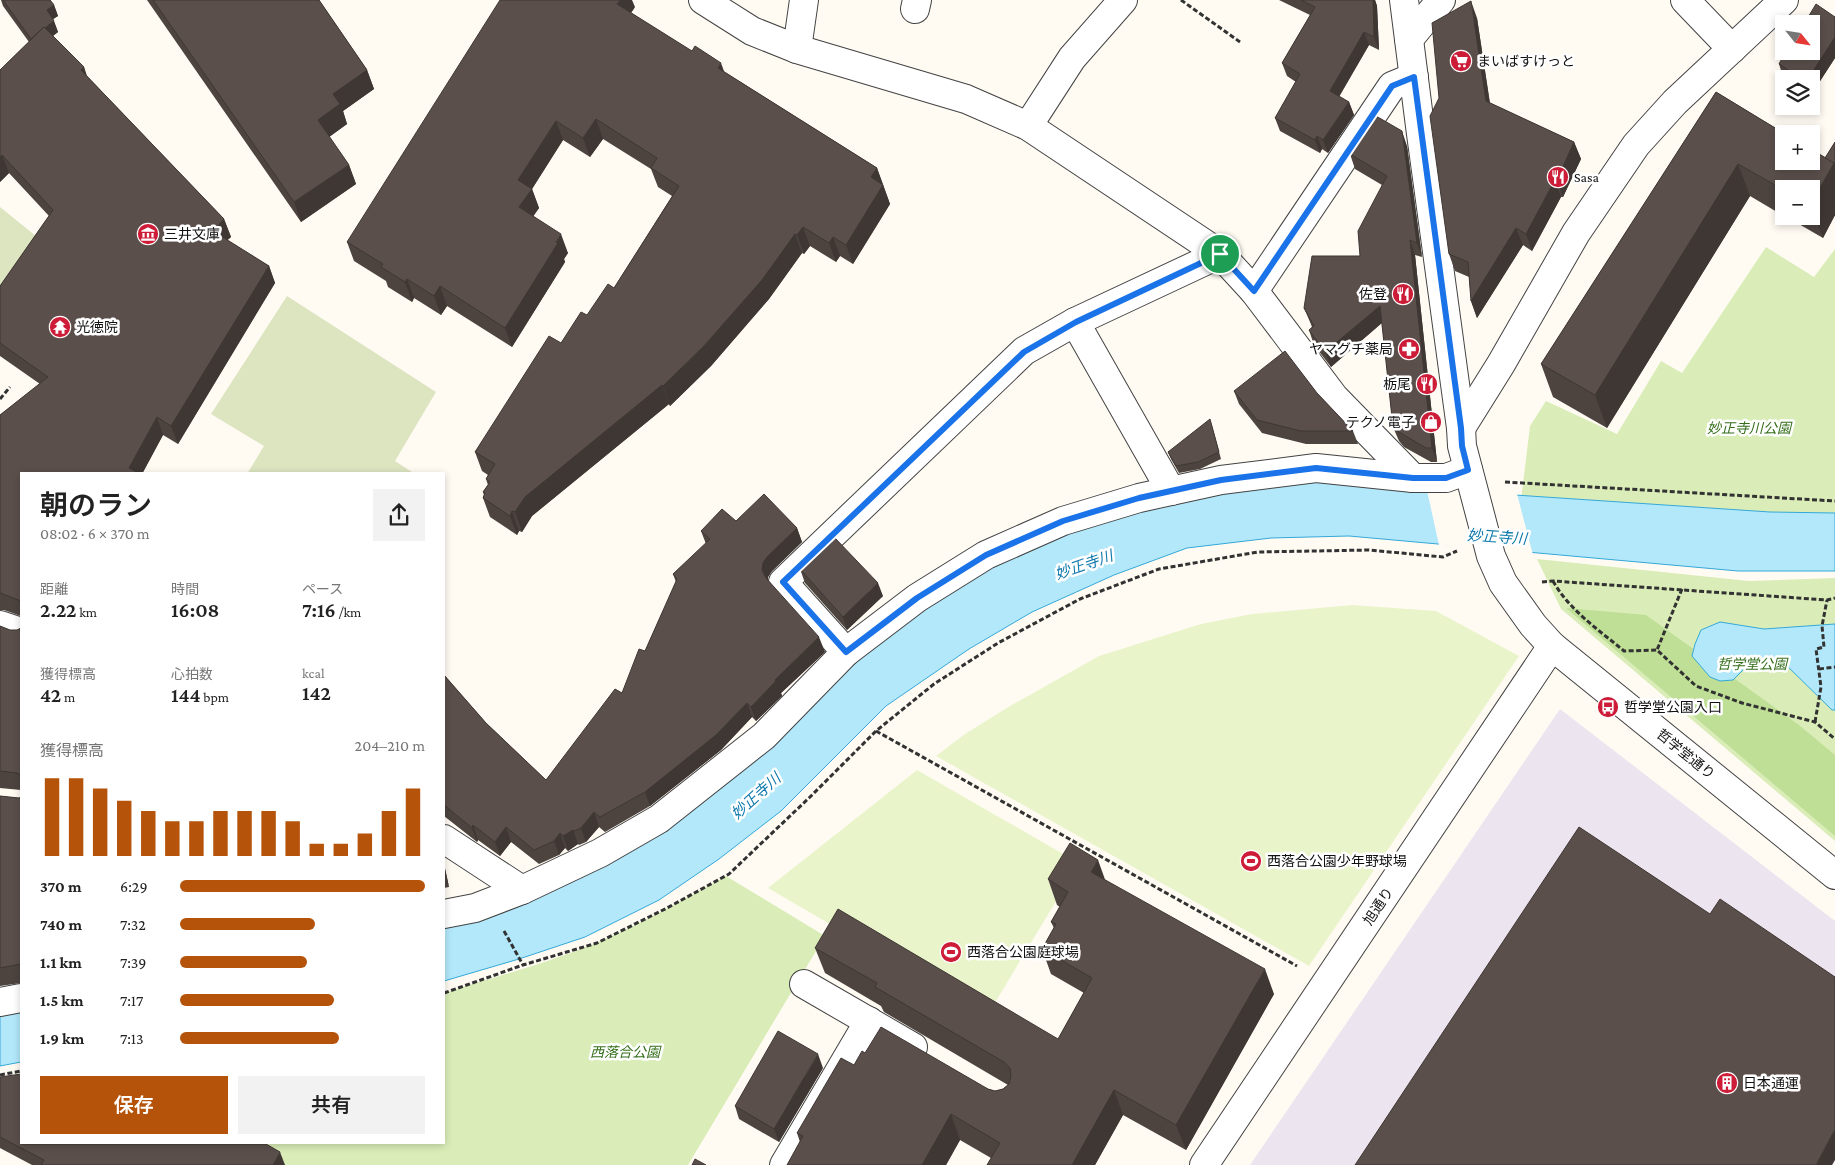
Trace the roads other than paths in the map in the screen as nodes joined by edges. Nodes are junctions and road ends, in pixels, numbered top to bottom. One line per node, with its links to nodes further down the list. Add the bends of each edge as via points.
1 (703, 0): 9 (street, via 752,31)
2 (804, 0): 9 (street)
3 (1123, 0): 12 (street, via 1072,58)
4 (1404, 0): 8 (street)
5 (1441, 0): 8 (street)
6 (1685, 0): 10 (street)
7 (1784, 0): 10 (street)
8 (1409, 39): 11 (street)
9 (797, 49): 12 (street, via 966,98)
10 (1732, 49): 16 (street, via 1675,102 1636,145 1576,233)
11 (1414, 77): 14 (street, via 1392,86); 16 (street)
12 (1028, 126): 13 (street)
13 (1220, 254): 14 (street); 15 (street)
14 (1254, 291): 17 (street, via 1334,398)
15 (1076, 322): 19 (street); 23 (street, via 1024,352 783,582)
16 (1461, 428): 18 (street)
17 (1413, 478): 18 (street); 19 (street, via 1316,468 1221,480)
18 (1471, 480): 22 (street, 哲学堂通り, via 1491,556 1503,583)
19 (1171, 491): 23 (street, via 1063,521 986,555 917,598)
20 (0, 625): 21 (street)
21 (20, 632)
22 (1552, 646): 25 (street, 哲学堂通り); 34 (street, 旭通り)
23 (846, 652): 26 (street, via 764,736 659,819 600,854)
24 (445, 841): 26 (street)
25 (1835, 875)
26 (522, 890): 27 (street, via 475,908)
27 (445, 914)
28 (804, 984): 31 (street)
29 (20, 998): 30 (street)
30 (0, 1002)
31 (870, 1021): 32 (street); 33 (street)
32 (937, 1061)
33 (784, 1165)
34 (1204, 1165)

